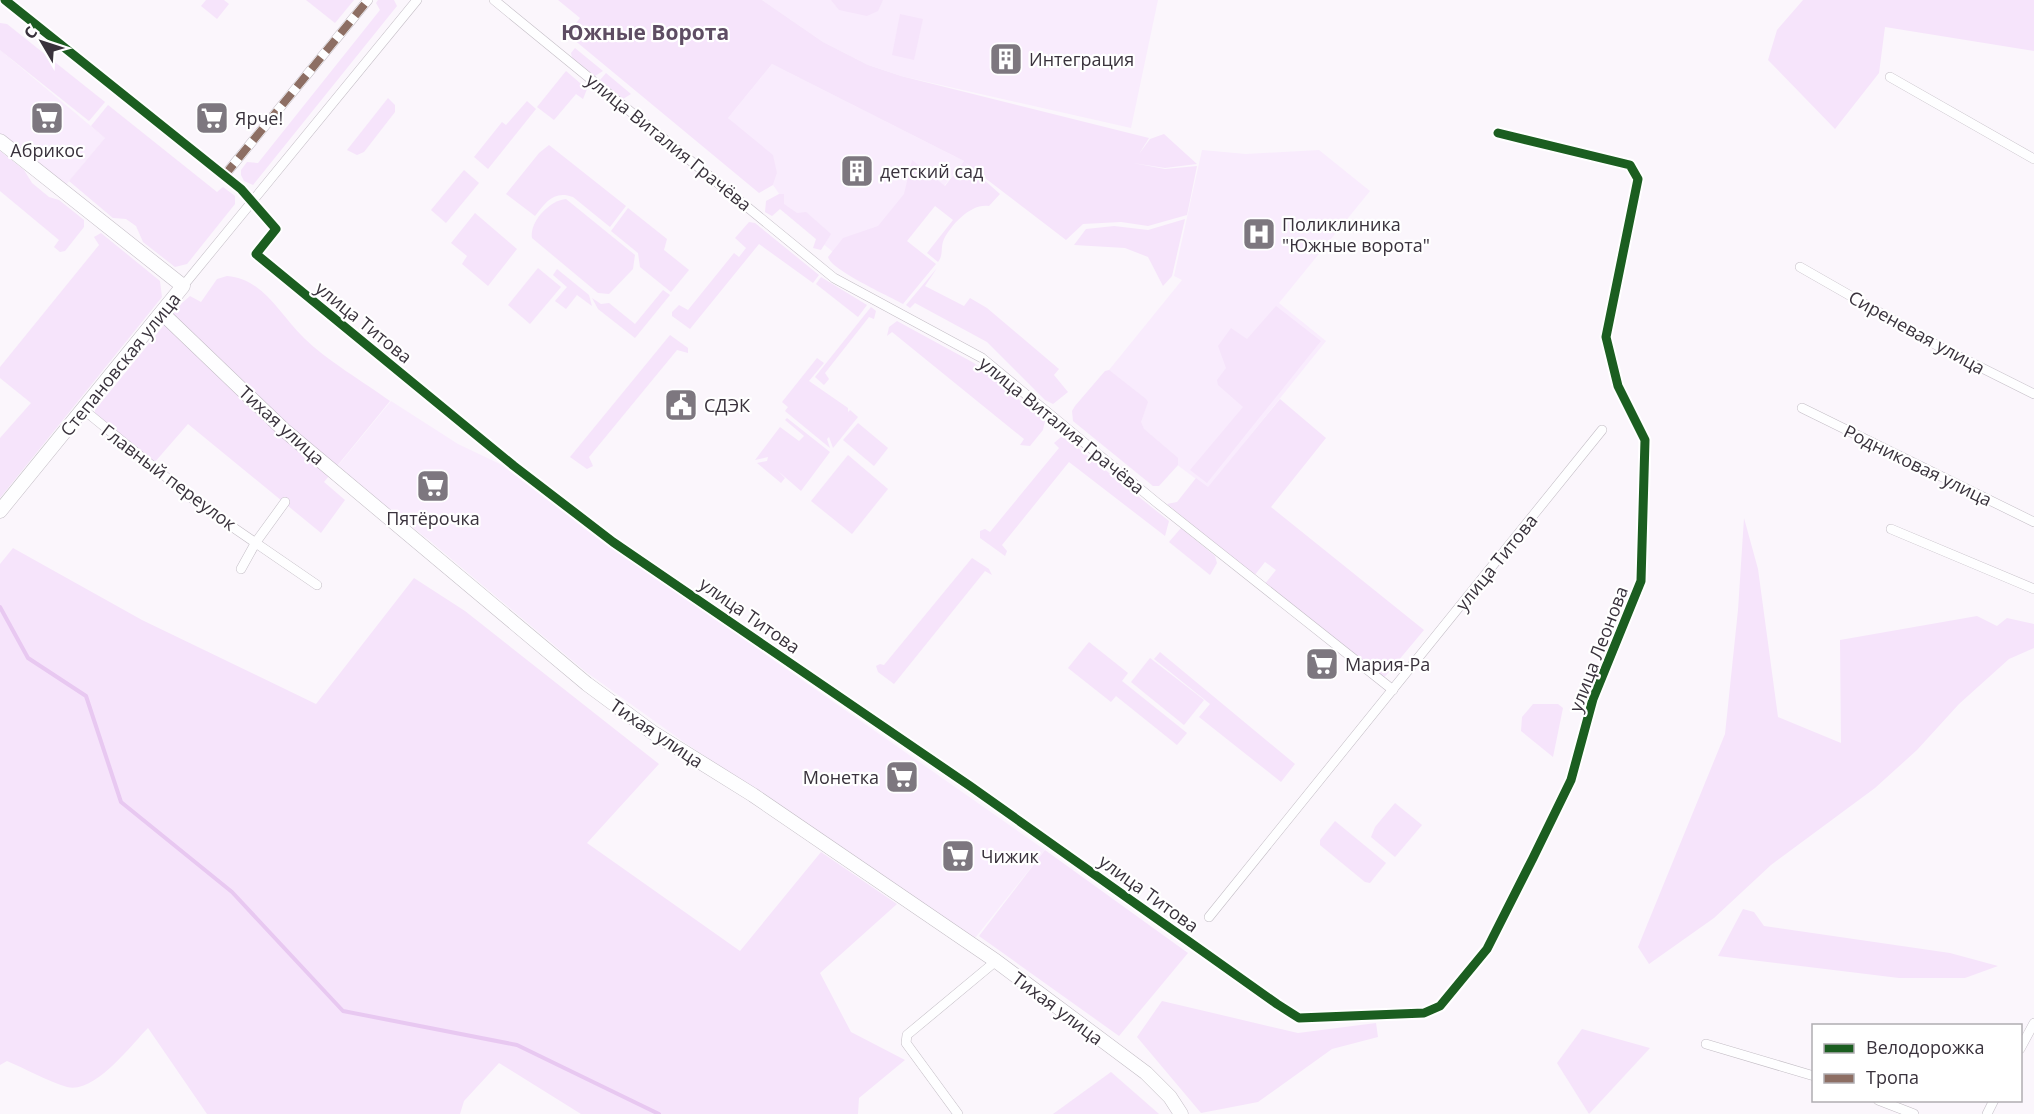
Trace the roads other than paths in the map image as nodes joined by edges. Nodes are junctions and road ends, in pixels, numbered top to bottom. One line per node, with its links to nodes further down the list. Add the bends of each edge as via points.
1 (5, 0): 9 (street)
2 (368, 0): 9 (street)
3 (417, 0): 10 (street)
4 (494, 0): 26 (street, улица Виталия Грачёва, via 834,278 982,358)
5 (1890, 77): 8 (street)
6 (1498, 133): 29 (street, улица Леонова, via 1630,165 1638,179 1606,337 1618,386 1645,440 1641,581 1593,699 1571,780 1487,949 1440,1006 1424,1013)
7 (0, 141): 12 (street, Степановская улица)
8 (2034, 159)
9 (224, 176): 10 (street)
10 (252, 202): 12 (street); 29 (street, улица Титова, via 276,229 256,254 514,466 613,542 970,786)
11 (1800, 267): 14 (street, Сиреневая улица, via 1940,347)
12 (183, 286): 13 (street, Степановская улица)
13 (162, 313): 16 (street, Степановская улица); 28 (street, Тихая улица, via 285,430 588,684 652,732 753,795)
14 (2034, 394)
15 (1802, 408): 20 (street, Родниковая улица)
16 (84, 410): 19 (street, Степановская улица); 22 (street, Главный переулок, via 199,504)
17 (1602, 430): 26 (street, улица Титова)
18 (285, 502): 22 (street)
19 (0, 510)
20 (2034, 522)
21 (1891, 529): 25 (street)
22 (256, 542): 23 (street); 24 (street, Главный переулок)
23 (242, 569)
24 (317, 585)
25 (2034, 589)
26 (1393, 690): 27 (street, улица Титова)
27 (1209, 917)
28 (996, 961): 35 (street, via 907,1035 906,1043); 36 (street, Тихая улица, via 1146,1073)
29 (1299, 1018)
30 (2034, 1023): 32 (street)
31 (1706, 1044): 33 (street)
32 (2022, 1045)
33 (1812, 1075)
34 (1881, 1102): 37 (street)
35 (958, 1114)
36 (1181, 1114)
37 (1914, 1114)

